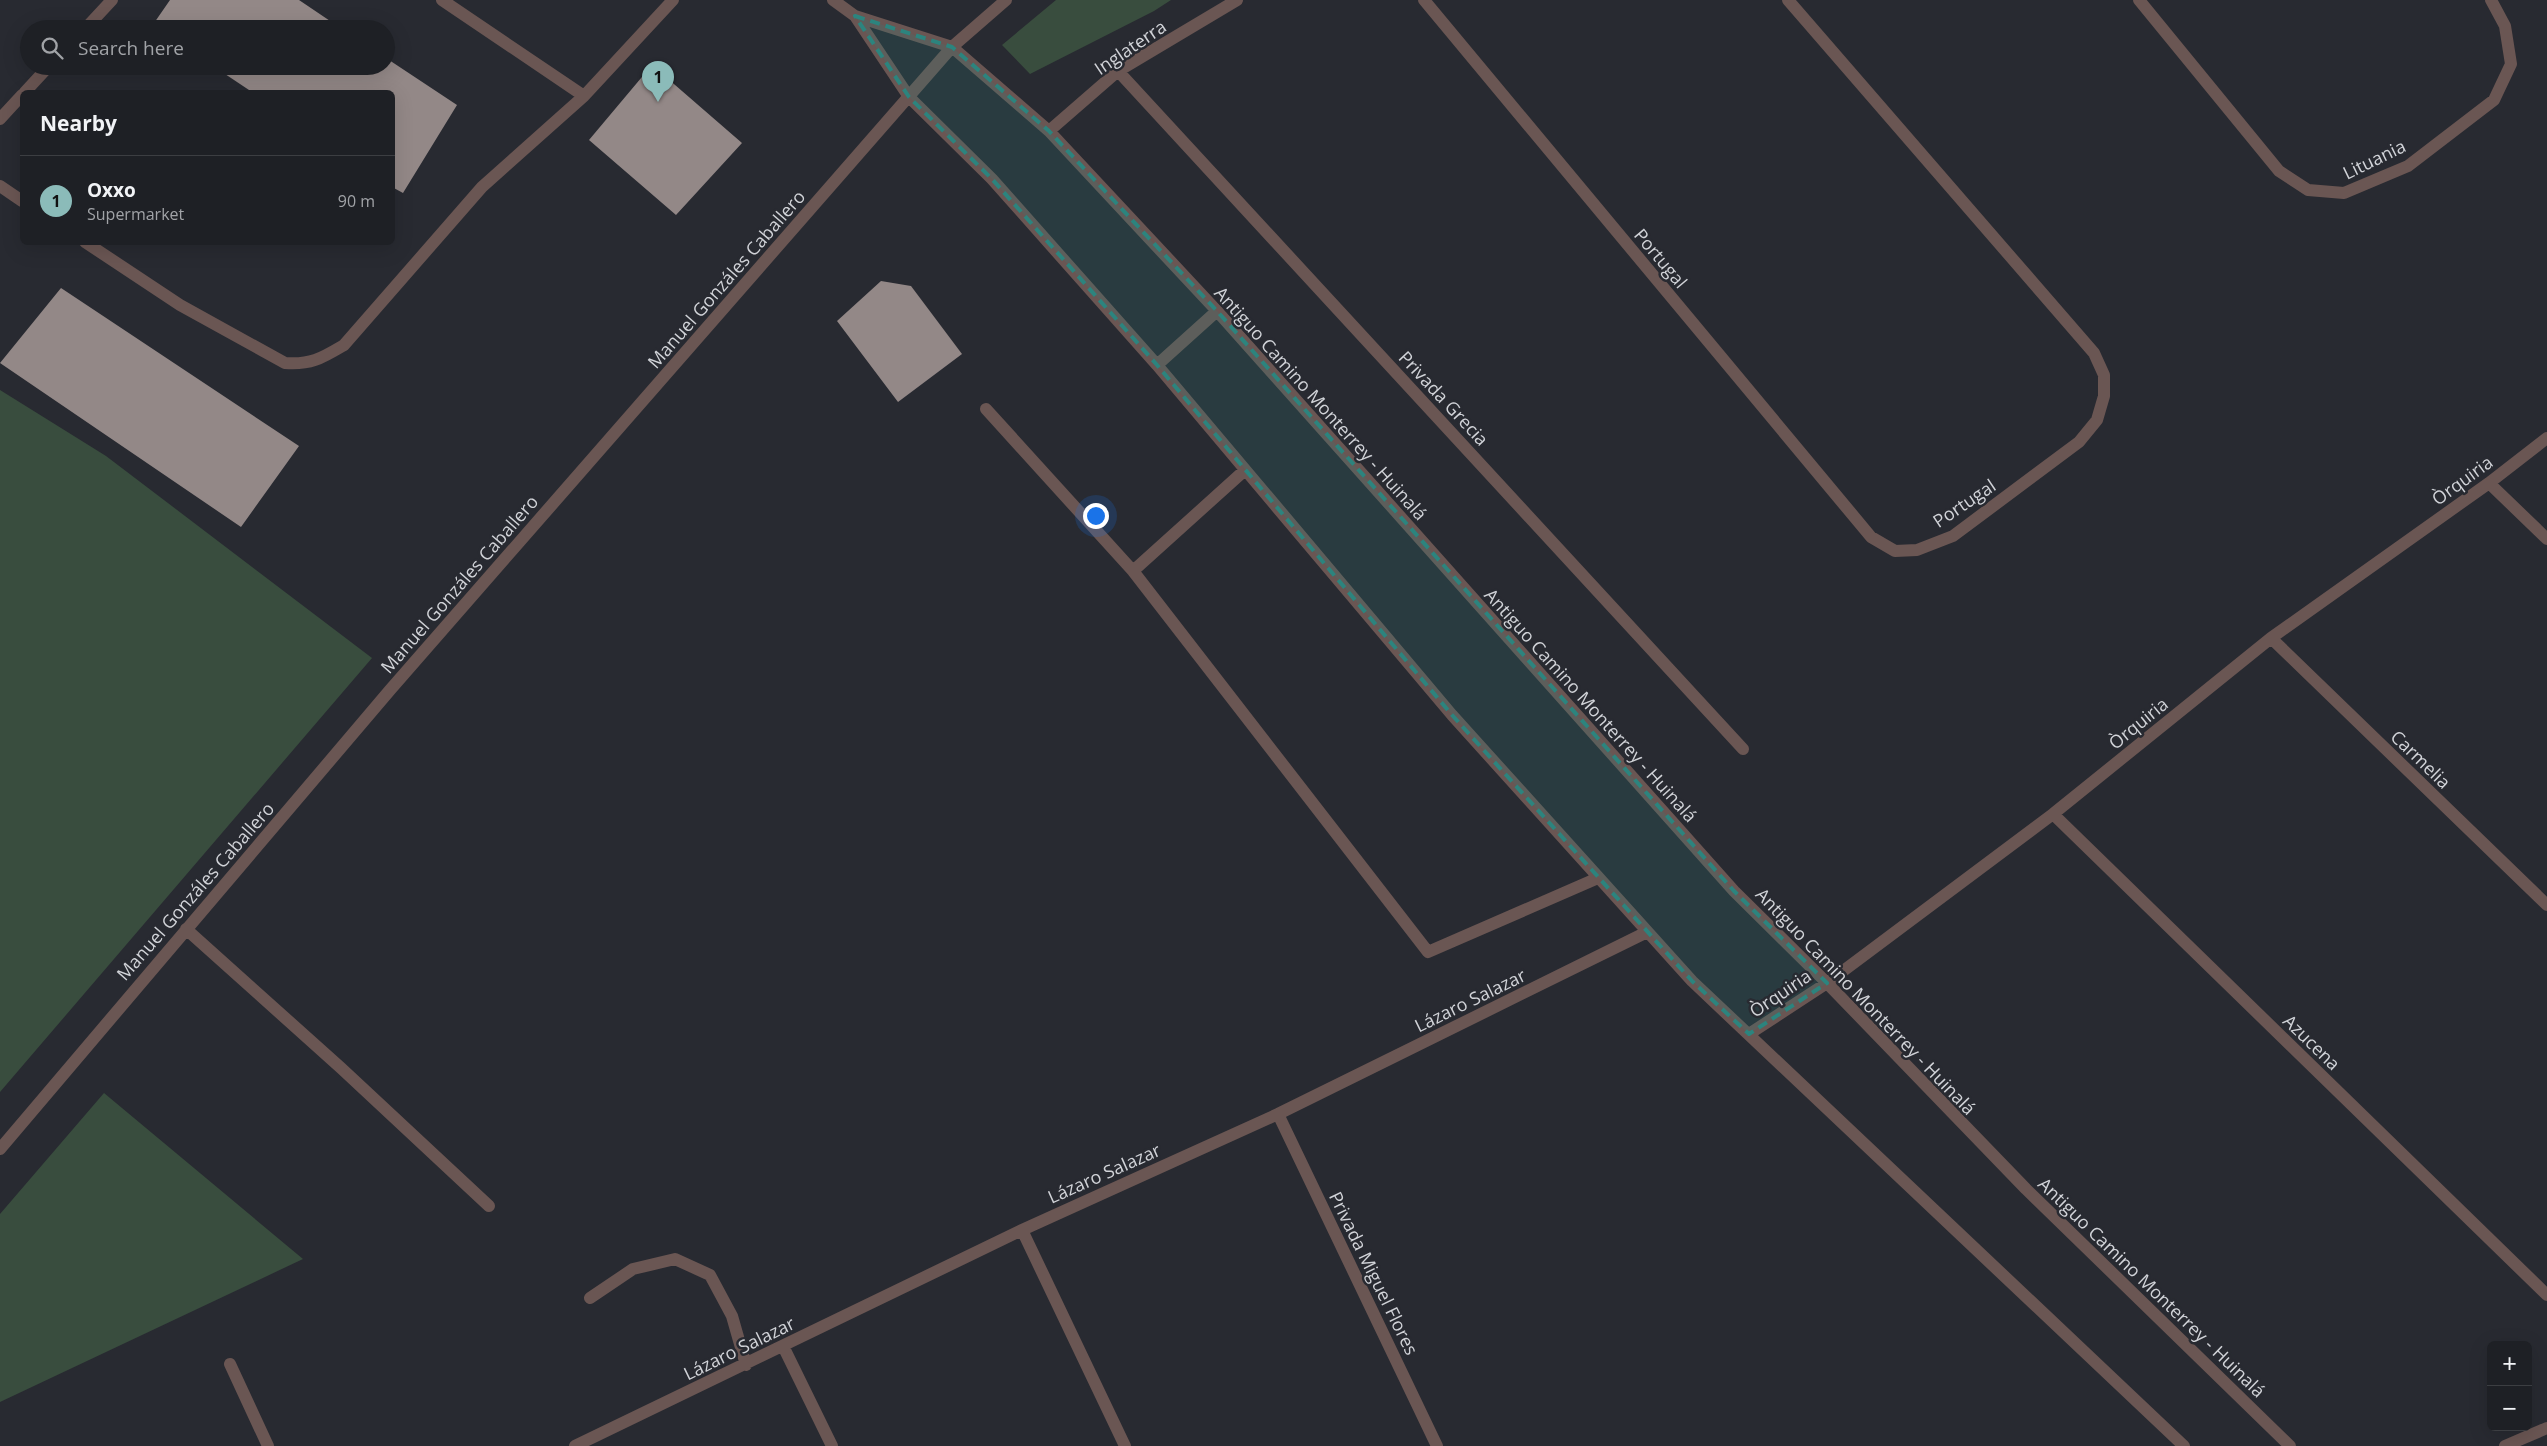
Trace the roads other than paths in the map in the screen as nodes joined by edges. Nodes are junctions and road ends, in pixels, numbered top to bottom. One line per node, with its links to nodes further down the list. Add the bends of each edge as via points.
1 (112, 0): 12 (street)
2 (442, 0): 17 (street)
3 (672, 0): 17 (street)
4 (833, 0): 11 (street, Antiguo Camino Monterrey - Huinalá)
5 (1006, 0): 13 (street, Manuel Gonzáles Caballero)
6 (1237, 0): 14 (street, Inglaterra)
7 (1424, 0): 8 (street, Portugal, via 1871,537 1895,550 1917,550 1953,536 2079,442 2097,420 2104,396 2104,374 2094,353)
8 (1788, 0)
9 (2139, 0): 10 (street, Lituania, via 2279,171 2308,190 2344,193 2408,166 2494,100 2511,64 2505,26)
10 (2491, 0)
11 (854, 16): 13 (street, Antiguo Camino Monterrey - Huinalá); 18 (street, Antiguo Camino Monterrey - Huinalá)
12 (93, 20)
13 (952, 48): 18 (street, Manuel Gonzáles Caballero); 21 (street, Antiguo Camino Monterrey - Huinalá)
14 (1118, 71): 21 (street, Inglaterra); 34 (street, Privada Grecia)
15 (41, 75): 16 (street)
16 (28, 90)
17 (584, 96): 24 (street, via 482,187 344,345 305,364 285,363 236,336 180,305)
18 (909, 96): 26 (street, Antiguo Camino Monterrey - Huinalá, via 992,179); 38 (street, Manuel Gonzáles Caballero, via 409,667)
19 (20, 98): 20 (street)
20 (0, 119)
21 (1049, 132): 25 (street, Antiguo Camino Monterrey - Huinalá)
22 (0, 186): 23 (street)
23 (20, 200)
24 (90, 245)
25 (1216, 311): 26 (street); 40 (street, Antiguo Camino Monterrey - Huinalá, via 1728,884)
26 (1156, 365): 29 (street, Antiguo Camino Monterrey - Huinalá)
27 (986, 409): 32 (street)
28 (2547, 438): 30 (street, Òrquiria)
29 (1245, 470): 32 (street); 36 (street, Antiguo Camino Monterrey - Huinalá, via 1452,715)
30 (2489, 483): 31 (street); 33 (street, Òrquiria)
31 (2547, 539)
32 (1133, 570): 36 (street, via 1428,952)
33 (2271, 638): 35 (street, Òrquiria); 37 (street, Carmelia)
34 (1744, 749)
35 (2053, 814): 40 (street, Òrquiria); 46 (street, Azucena)
36 (1598, 878): 39 (street, Antiguo Camino Monterrey - Huinalá)
37 (2547, 905)
38 (186, 929): 43 (street, Manuel Gonzáles Caballero); 44 (street)
39 (1647, 932): 41 (street, Antiguo Camino Monterrey - Huinalá, via 1692,981); 42 (street, Lázaro Salazar)
40 (1827, 983): 41 (street, Òrquiria); 58 (street, Antiguo Camino Monterrey - Huinalá, via 2026,1189)
41 (1749, 1034): 57 (street, Antiguo Camino Monterrey - Huinalá)
42 (1278, 1114): 45 (street, Lázaro Salazar); 56 (street, Privada Miguel Flores)
43 (0, 1150)
44 (489, 1206)
45 (1022, 1230): 48 (street, Lázaro Salazar); 55 (street)
46 (2547, 1295)
47 (590, 1298): 50 (street, via 633,1269 675,1259 710,1275 732,1316)
48 (783, 1346): 50 (street, Lázaro Salazar); 54 (street)
49 (230, 1364): 52 (street)
50 (746, 1364): 53 (street, Lázaro Salazar)
51 (2547, 1428): 59 (street)
52 (268, 1446)
53 (576, 1446)
54 (832, 1446)
55 (1125, 1446)
56 (1437, 1446)
57 (2184, 1446)
58 (2290, 1446)
59 (2506, 1446)

